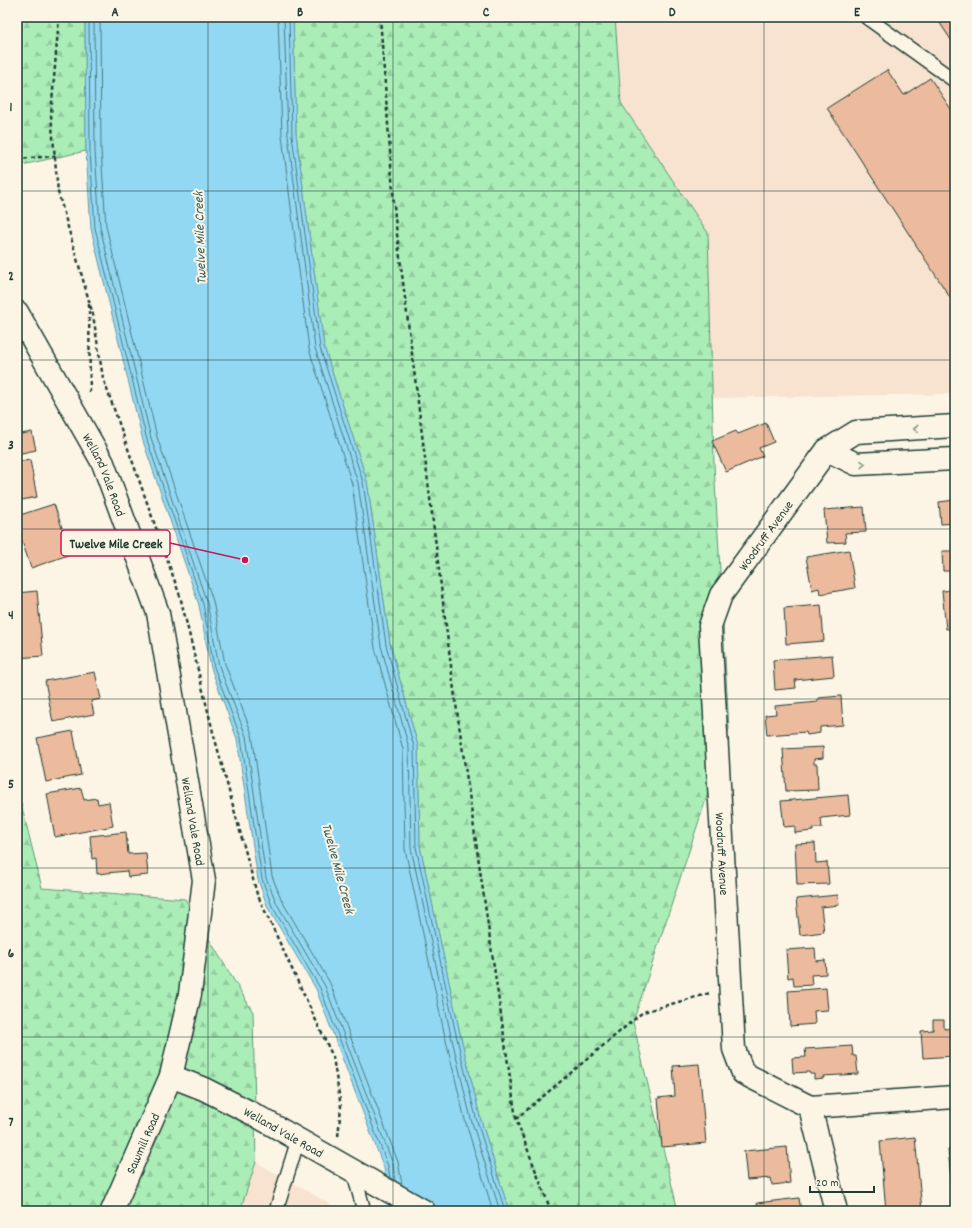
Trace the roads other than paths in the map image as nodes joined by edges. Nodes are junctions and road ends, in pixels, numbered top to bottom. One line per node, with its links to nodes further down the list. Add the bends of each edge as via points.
1 (866, 17): 2 (lane)
2 (955, 81)
3 (17, 312): 7 (street, Welland Vale Road, via 103,463 158,613 204,880 190,994)
4 (955, 426): 5 (street, one-way to 5, via 856,432)
5 (827, 450): 6 (street, one-way to 6, via 856,464); 9 (street, Woodruff Avenue, via 721,595 710,626 734,1049 744,1073)
6 (955, 459)
7 (172, 1076): 10 (street, Welland Vale Road, via 204,1088); 12 (street, Sawmill Road)
8 (955, 1097): 9 (street)
9 (810, 1107): 16 (street)
10 (298, 1140): 11 (street, Welland Vale Road); 13 (lane)
11 (352, 1169): 14 (lane); 15 (street, Welland Vale Road)
12 (112, 1211)
13 (276, 1211)
14 (364, 1211)
15 (424, 1211)
16 (836, 1211)

